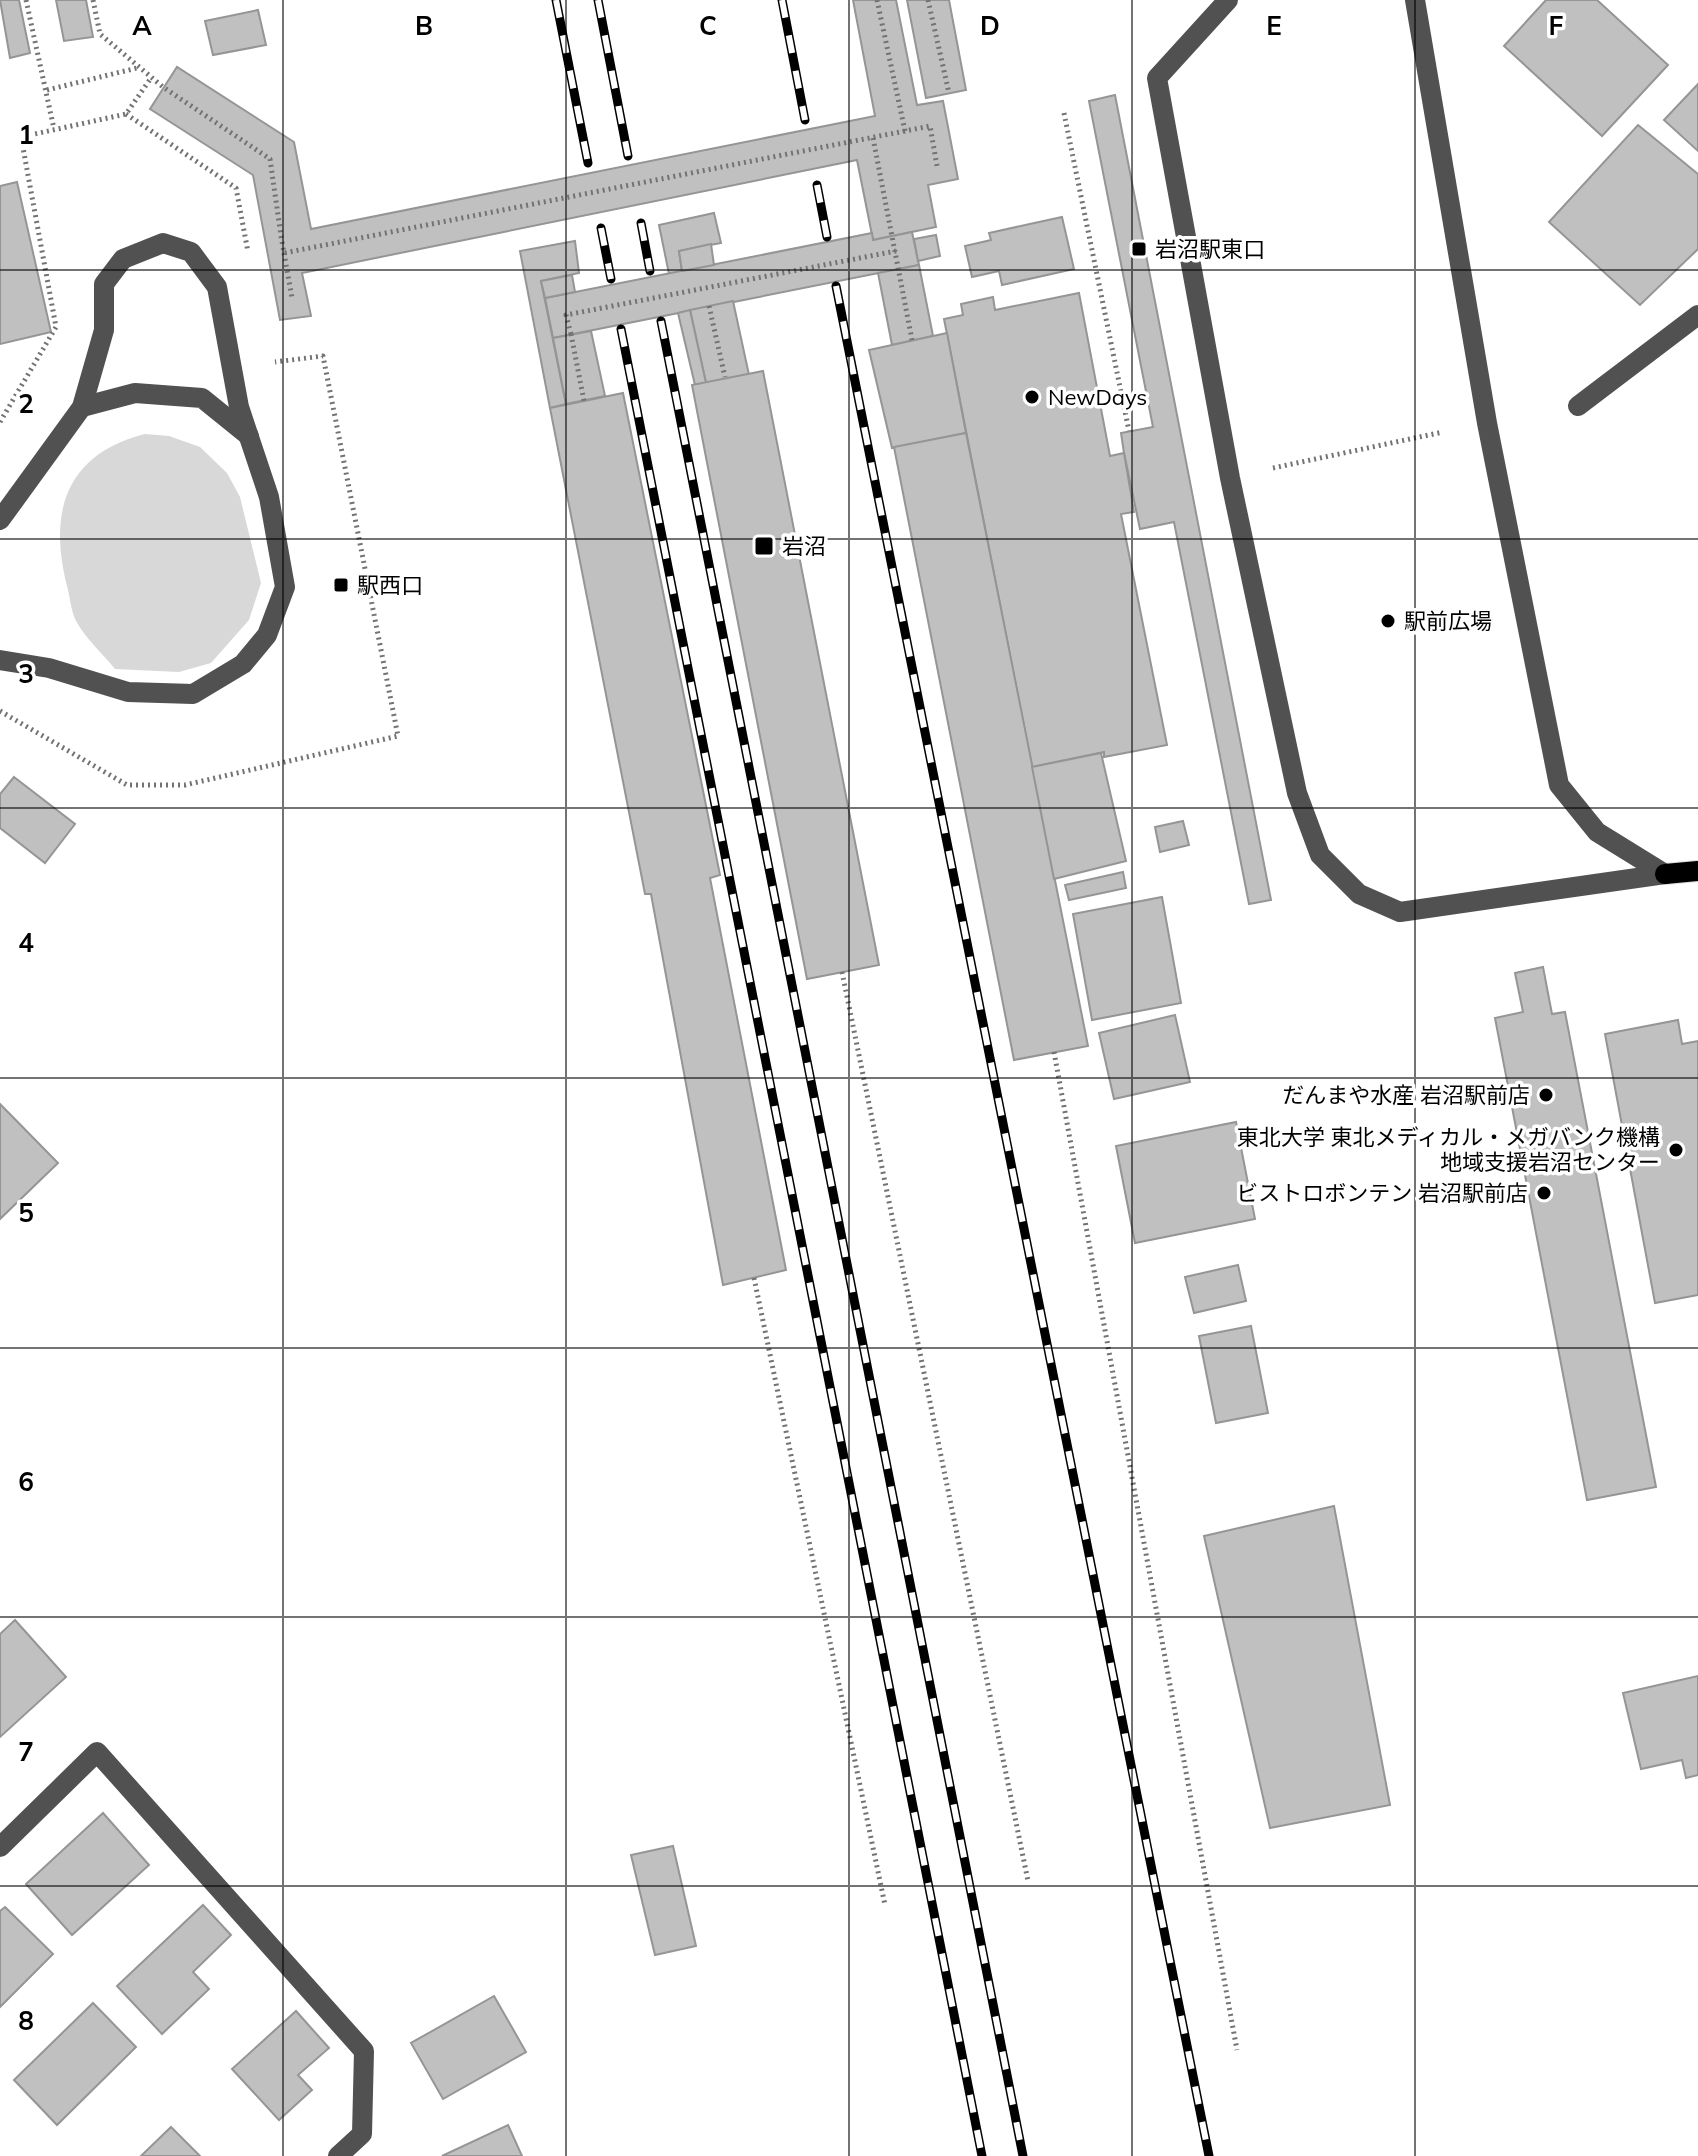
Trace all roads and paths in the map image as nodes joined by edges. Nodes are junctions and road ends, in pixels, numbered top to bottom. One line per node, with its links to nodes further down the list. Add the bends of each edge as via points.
1 (26, 0): 9 (path)
2 (93, 0): 7 (path, via 100,34)
3 (877, 0): 13 (path)
4 (928, 0): 10 (path)
5 (1228, 0): 30 (street, via 1157,78)
6 (1415, 0): 27 (street)
7 (138, 68): 8 (path); 9 (path)
8 (151, 78): 12 (path, via 126,114); 17 (path, bridge, via 270,159)
9 (47, 90): 12 (path)
10 (949, 93)
11 (1064, 113): 28 (path)
12 (54, 129): 26 (path, via 21,137 56,327)
13 (905, 131): 14 (path, bridge); 15 (path, via 930,126)
14 (873, 138): 16 (path); 17 (path, bridge)
15 (937, 166)
16 (896, 251): 21 (path); 23 (path, bridge, via 566,315)
17 (284, 253): 18 (path)
18 (292, 298)
19 (709, 306): 22 (path)
20 (1698, 315): 24 (street)
21 (912, 340)
22 (725, 377)
23 (584, 401)
24 (1578, 406)
25 (82, 407): 29 (street, via 135,393 202,398); 29 (street, via 104,330 104,284 123,259 163,243 191,252 217,287); 31 (street)
26 (0, 422)
27 (1487, 423): 30 (path); 34 (street, via 1559,785 1597,832)
28 (1129, 431)
29 (249, 436): 32 (street, via 269,497 285,587 267,635 243,664 193,694 128,692 49,668)
30 (1230, 478): 34 (street, via 1297,793 1320,855 1359,894 1400,912)
31 (0, 520)
32 (0, 660)
33 (1698, 871): 34 (main road)
34 (1665, 874)
35 (842, 972): 39 (path)
36 (1054, 1052): 41 (path)
37 (754, 1278): 40 (path)
38 (0, 1847): 42 (street, via 97,1752 364,2051 362,2134)
39 (1028, 1881)
40 (885, 1905)
41 (1237, 2050)
42 (338, 2156)

